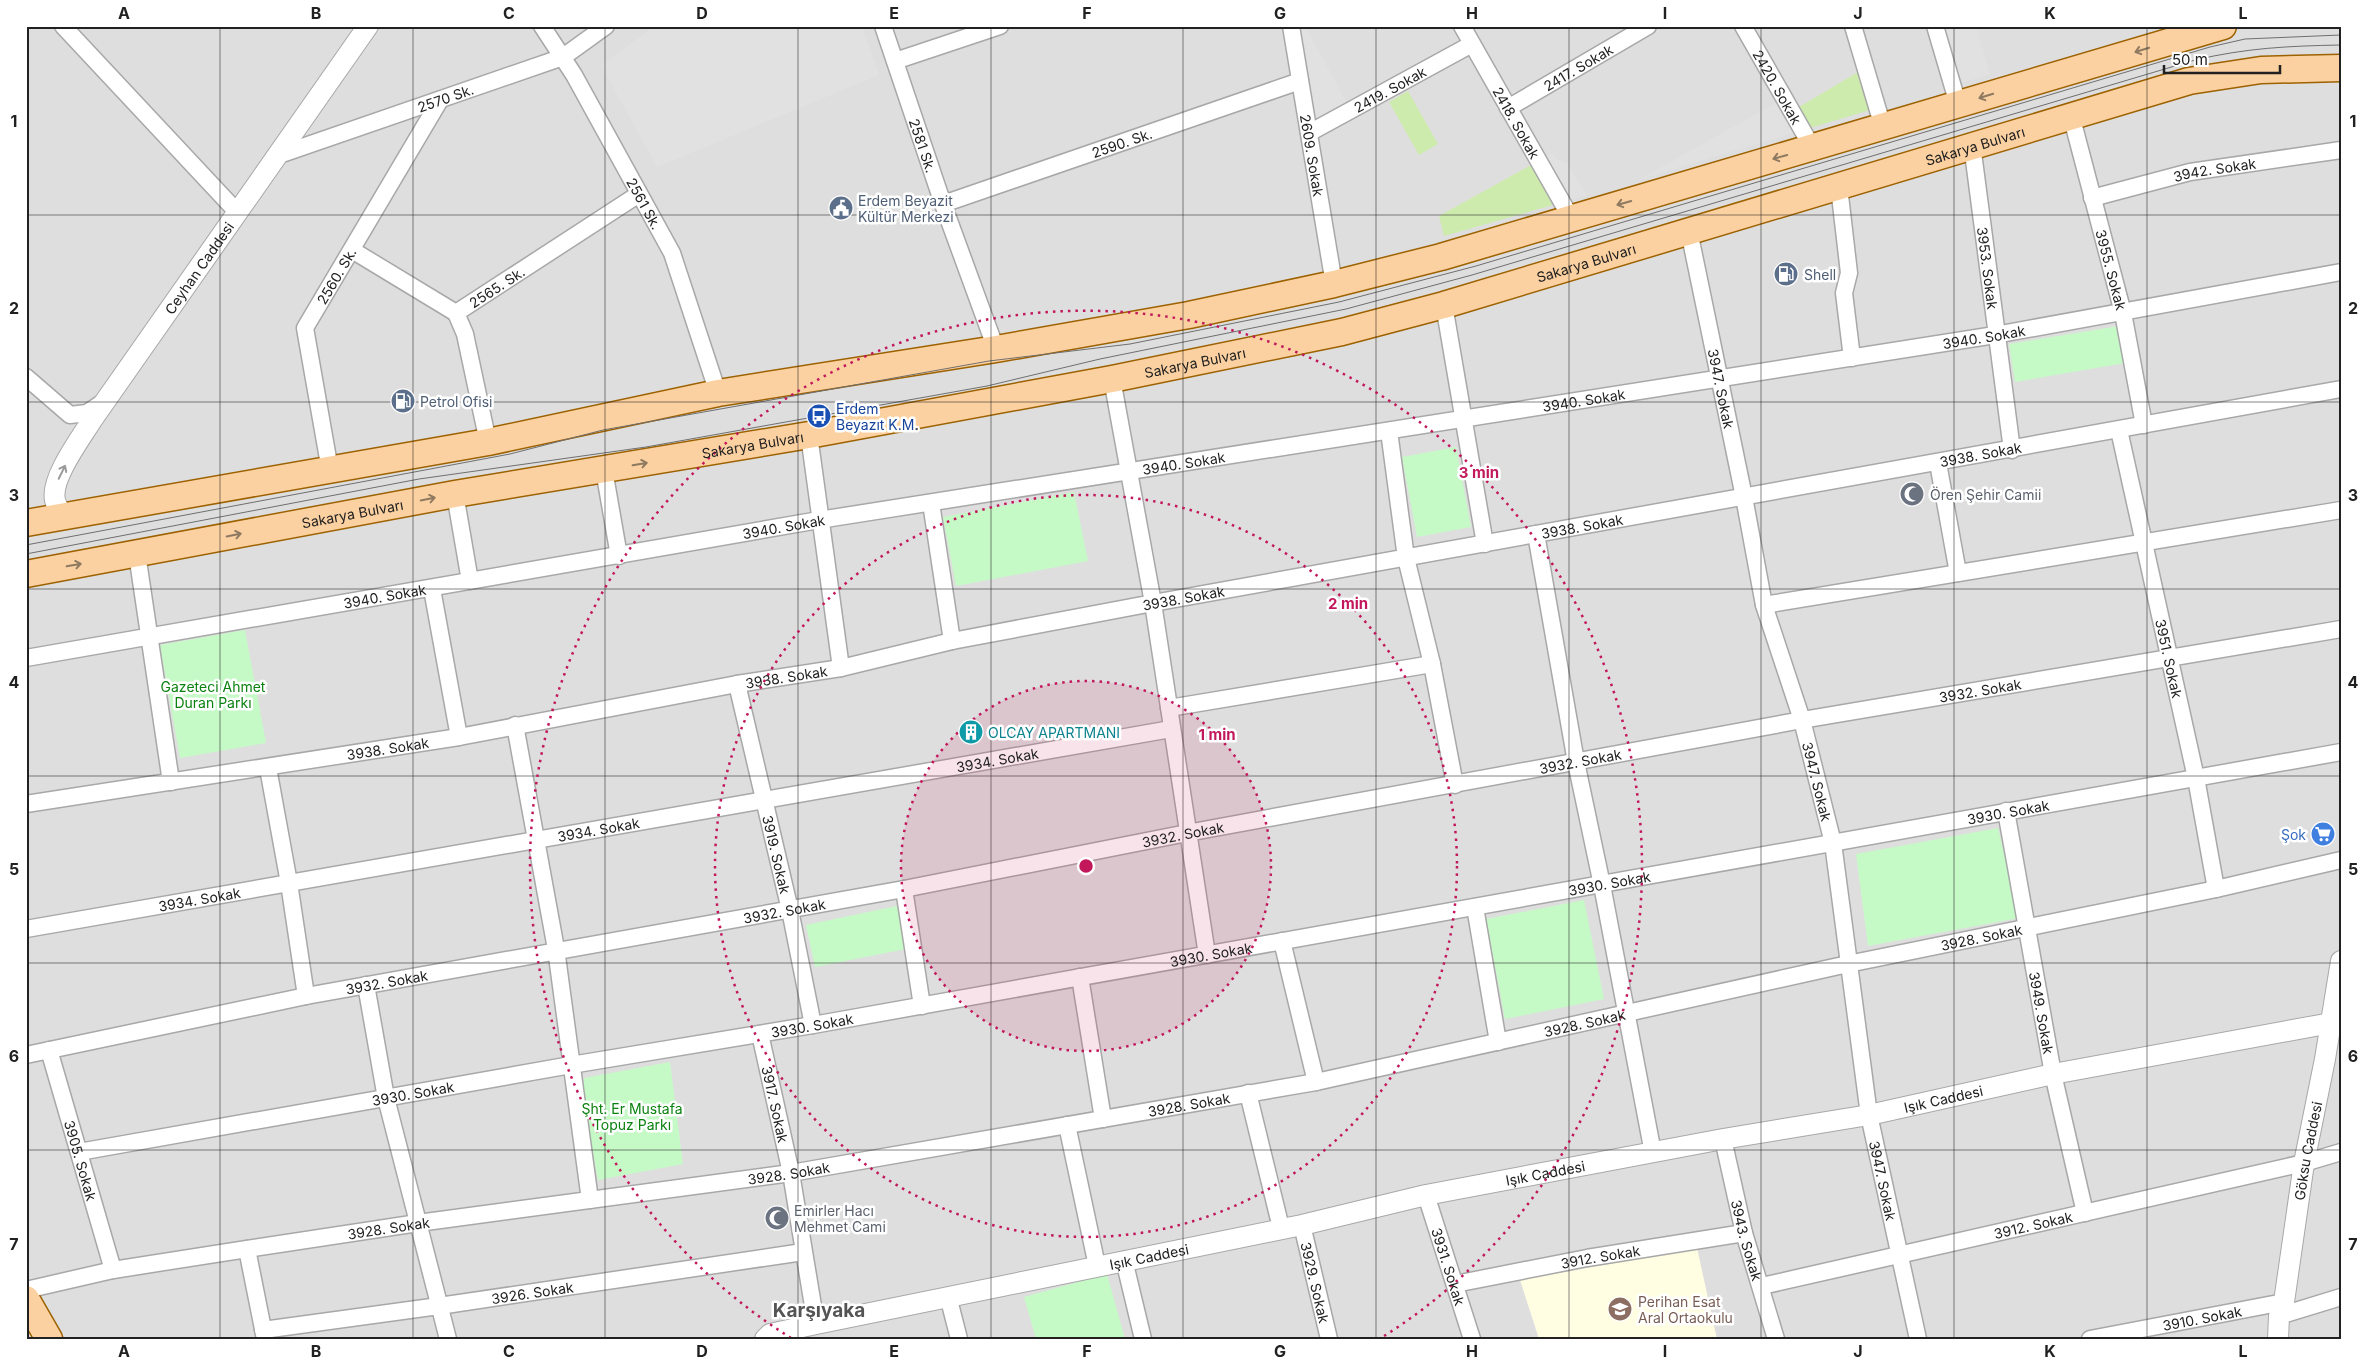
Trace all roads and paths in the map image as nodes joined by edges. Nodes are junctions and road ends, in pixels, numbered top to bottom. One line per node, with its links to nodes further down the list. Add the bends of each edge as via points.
1 (63, 26): 33 (street)
2 (368, 26): 28 (street, Ceyhan Caddesi)
3 (542, 26): 15 (street, 2561 Sk.)
4 (606, 26): 15 (street, 2570 Sk.)
5 (883, 26): 16 (street, 2581 Sk.)
6 (1000, 26): 16 (street)
7 (1291, 26): 18 (street, 2609. Sokak)
8 (1462, 26): 14 (street, 2418. Sokak)
9 (1648, 26): 21 (street, 2417. Sokak)
10 (1743, 26): 26 (street, 2420. Sokak)
11 (1853, 26): 23 (street)
12 (1935, 26): 20 (street)
13 (2223, 26): 20 (main road, one-way to 20)
14 (1472, 44): 21 (street, 2418. Sokak); 24 (street, 2419. Sokak)
15 (563, 57): 19 (street, 2570 Sk.); 30 (street, 2561 Sk.)
16 (895, 61): 32 (street, 2581 Sk.)
17 (2341, 68): 22 (main road, Sakarya Bulvarı, via 2224,74)
18 (1300, 81): 24 (street, 2609. Sokak); 32 (street, 2590. Sk.)
19 (440, 100): 28 (street, 2570 Sk.); 36 (street, 2560. Sk.)
20 (1958, 104): 23 (main road)
21 (1508, 108): 34 (street, 2418. Sokak)
22 (2071, 115): 25 (main road, Sakarya Bulvarı); 31 (street, 3955. Sokak)
23 (1882, 127): 26 (main road)
24 (1309, 133): 38 (street, 2609. Sokak)
25 (1972, 145): 29 (main road, Sakarya Bulvarı); 42 (street, 3953. Sokak)
26 (1812, 147): 34 (main road, one-way to 34)
27 (2341, 150): 31 (street, 3942. Sokak, via 2190,172)
28 (279, 155): 33 (street, Ceyhan Caddesi)
29 (1839, 187): 35 (main road, Sakarya Bulvarı); 44 (street, via 1849,274 1844,293)
30 (639, 194): 41 (street, 2565. Sk.); 49 (street, 2561 Sk., via 672,253)
31 (2092, 198): 40 (street, 3955. Sokak)
32 (943, 204): 43 (street, 2581 Sk.)
33 (238, 213): 50 (street, Ceyhan Caddesi)
34 (1571, 218): 38 (main road, via 1441,257)
35 (1689, 232): 39 (main road, Sakarya Bulvarı); 47 (street, 3947. Sokak)
36 (352, 250): 41 (street, 2565. Sk.); 59 (street, 2560. Sk., via 305,328)
37 (2341, 272): 40 (street, 3940. Sokak)
38 (1334, 284): 43 (main road, via 1189,316)
39 (1444, 305): 46 (main road, Sakarya Bulvarı, via 1342,332); 51 (street)
40 (2123, 312): 42 (street, 3940. Sokak); 52 (street, 3955. Sokak)
41 (456, 313): 56 (street, via 465,334)
42 (1995, 335): 44 (street, 3940. Sokak); 57 (street, 3953. Sokak)
43 (996, 349): 49 (main road)
44 (1852, 358): 47 (street, 3940. Sokak)
45 (26, 377): 50 (street, via 70,415 87,414)
46 (1112, 379): 55 (main road, Sakarya Bulvarı); 61 (street)
47 (1720, 379): 51 (street, 3940. Sokak); 63 (street, 3947. Sokak)
48 (2341, 389): 52 (street, 3938. Sokak)
49 (718, 393): 56 (main road)
50 (104, 402): 66 (street, Ceyhan Caddesi, one-way to 50, via 55,500 55,488)
51 (1463, 419): 54 (street, 3940. Sokak); 71 (street)
52 (2144, 425): 53 (street, 3938. Sokak)
53 (2119, 430): 57 (street, 3938. Sokak); 70 (street, 3951. Sokak)
54 (1389, 431): 61 (street, 3940. Sokak); 74 (street)
55 (809, 435): 60 (main road, Sakarya Bulvarı, one-way to 55); 67 (street)
56 (488, 442): 59 (main road)
57 (2012, 450): 58 (street, 3938. Sokak)
58 (1938, 463): 63 (street, 3938. Sokak); 75 (street)
59 (330, 470): 66 (main road)
60 (604, 470): 62 (main road, Sakarya Bulvarı); 73 (street)
61 (1128, 473): 64 (street, 3940. Sokak); 79 (street)
62 (455, 494): 72 (main road, Sakarya Bulvarı, one-way to 62); 77 (street)
63 (1744, 497): 69 (street, 3938. Sokak); 80 (street, 3947. Sokak)
64 (931, 503): 67 (street, 3940. Sokak); 83 (street)
65 (2341, 510): 70 (street)
66 (64, 517): 68 (main road)
67 (819, 520): 73 (street, 3940. Sokak); 87 (street)
68 (26, 523)
69 (1536, 534): 71 (street, 3938. Sokak); 95 (street)
70 (2142, 542): 75 (street); 85 (street, 3951. Sokak)
71 (1485, 544): 74 (street, 3938. Sokak)
72 (138, 554): 76 (main road, Sakarya Bulvarı, one-way to 72); 82 (street)
73 (619, 556): 77 (street, 3940. Sokak)
74 (1406, 558): 79 (street, 3938. Sokak); 86 (street)
75 (1958, 573): 80 (street)
76 (26, 574)
77 (470, 581): 78 (street, 3940. Sokak)
78 (432, 589): 82 (street, 3940. Sokak); 93 (street)
79 (1153, 603): 83 (street, 3938. Sokak); 89 (street)
80 (1764, 605): 90 (street, 3947. Sokak)
81 (2341, 629): 85 (street, 3932. Sokak)
82 (149, 638): 84 (street, 3940. Sokak); 98 (street)
83 (952, 641): 87 (street, 3938. Sokak)
84 (26, 658)
85 (2168, 660): 90 (street, 3932. Sokak); 97 (street, 3951. Sokak)
86 (1432, 664): 89 (street); 99 (street)
87 (840, 668): 88 (street, 3938. Sokak)
88 (737, 684): 91 (street, 3938. Sokak); 100 (street, 3919. Sokak)
89 (1168, 708): 92 (street)
90 (1802, 720): 95 (street, 3932. Sokak); 105 (street, 3947. Sokak)
91 (515, 725): 93 (street, 3938. Sokak); 104 (street)
92 (1171, 729): 100 (street, 3934. Sokak); 103 (street)
93 (459, 737): 96 (street, 3938. Sokak)
94 (2341, 752): 97 (street, 3930. Sokak)
95 (1576, 762): 99 (street, 3932. Sokak); 108 (street)
96 (268, 768): 98 (street, 3938. Sokak); 107 (street)
97 (2196, 778): 102 (street, 3930. Sokak); 110 (street, 3951. Sokak)
98 (171, 782): 101 (street, 3938. Sokak)
99 (1455, 785): 103 (street, 3932. Sokak)
100 (765, 799): 104 (street, 3934. Sokak); 112 (street, 3919. Sokak)
101 (26, 804)
102 (2006, 812): 105 (street, 3930. Sokak); 113 (street, 3949. Sokak)
103 (1187, 833): 109 (street, 3932. Sokak); 117 (street)
104 (535, 840): 107 (street, 3934. Sokak); 116 (street)
105 (1833, 843): 108 (street, 3930. Sokak); 119 (street, 3947. Sokak)
106 (2341, 860): 110 (street, 3928. Sokak)
107 (289, 882): 114 (street, 3934. Sokak); 122 (street)
108 (1602, 884): 111 (street, 3930. Sokak); 124 (street)
109 (904, 889): 112 (street, 3932. Sokak); 123 (street)
110 (2216, 889): 113 (street, 3928. Sokak)
111 (1474, 907): 115 (street, 3930. Sokak); 128 (street)
112 (790, 910): 116 (street, 3932. Sokak); 126 (street, 3919. Sokak)
113 (2028, 928): 119 (street, 3928. Sokak); 133 (street, 3949. Sokak)
114 (26, 929)
115 (1282, 941): 117 (street, 3930. Sokak); 134 (street)
116 (556, 950): 121 (street, 3932. Sokak); 132 (street)
117 (1207, 954): 120 (street, 3930. Sokak)
118 (2341, 961): 125 (street, Göksu Caddesi)
119 (1848, 964): 124 (street, 3928. Sokak); 137 (street, 3947. Sokak)
120 (1080, 978): 123 (street, 3930. Sokak); 138 (street)
121 (366, 985): 122 (street, 3932. Sokak); 136 (street)
122 (306, 996): 129 (street, 3932. Sokak)
123 (922, 1006): 126 (street, 3930. Sokak)
124 (1625, 1014): 128 (street, 3928. Sokak); 143 (street)
125 (2331, 1023): 131 (street, Göksu Caddesi); 133 (street, Işık Caddesi)
126 (813, 1025): 127 (street, 3930. Sokak)
127 (760, 1034): 132 (street, 3930. Sokak); 145 (street, 3917. Sokak)
128 (1498, 1042): 134 (street, 3928. Sokak)
129 (49, 1050): 130 (street, 3932. Sokak); 141 (street, 3905. Sokak)
130 (26, 1055)
131 (2333, 1057): 144 (street, Göksu Caddesi)
132 (571, 1065): 136 (street, 3930. Sokak); 147 (street)
133 (2053, 1074): 137 (street, Işık Caddesi); 148 (street, 3949. Sokak)
134 (1316, 1082): 135 (street, 3928. Sokak)
135 (1248, 1094): 138 (street, 3928. Sokak); 151 (street)
136 (386, 1098): 141 (street, 3930. Sokak); 149 (street)
137 (1868, 1114): 140 (street, Işık Caddesi); 155 (street, 3947. Sokak)
138 (1103, 1118): 139 (street, 3928. Sokak)
139 (1067, 1125): 145 (street, 3928. Sokak); 157 (street)
140 (1723, 1139): 143 (street, Işık Caddesi); 152 (street, 3943. Sokak)
141 (79, 1152): 158 (street, 3905. Sokak)
142 (2341, 1152): 144 (street, 3912. Sokak)
143 (1653, 1153): 146 (street, Işık Caddesi)
144 (2304, 1163): 148 (street, 3912. Sokak); 166 (street, Göksu Caddesi)
145 (791, 1173): 147 (street, 3928. Sokak); 154 (street, 3917. Sokak)
146 (1426, 1195): 150 (street, Işık Caddesi); 159 (street, 3931. Sokak)
147 (590, 1200): 149 (street, 3928. Sokak)
148 (2085, 1213): 155 (street, 3912. Sokak)
149 (418, 1223): 153 (street, 3928. Sokak); 165 (street)
150 (1302, 1225): 151 (street, Işık Caddesi); 174 (street, 3929. Sokak)
151 (1281, 1228): 156 (street, Işık Caddesi)
152 (1744, 1233): 159 (street, 3912. Sokak, via 1587,1258); 160 (street, 3943. Sokak)
153 (247, 1249): 158 (street, 3928. Sokak); 168 (street)
154 (803, 1252): 165 (street, 3926. Sokak); 167 (street, 3917. Sokak)
155 (1900, 1254): 160 (street, 3912. Sokak); 177 (street, 3947. Sokak)
156 (1124, 1260): 157 (street, Işık Caddesi); 173 (street)
157 (1097, 1266): 162 (street, Işık Caddesi)
158 (113, 1270): 161 (street, 3928. Sokak)
159 (1455, 1284): 175 (street, 3931. Sokak)
160 (1762, 1286): 176 (street, 3943. Sokak)
161 (26, 1290)
162 (948, 1296): 167 (street, Işık Caddesi); 172 (street)
163 (2341, 1297): 166 (street, 3910. Sokak)
164 (26, 1299): 169 (main road)
165 (439, 1306): 168 (street, 3926. Sokak); 170 (street)
166 (2282, 1309): 178 (street, 3910. Sokak); 179 (street, Göksu Caddesi)
167 (816, 1324): 171 (street, Işık Caddesi, via 770,1334)
168 (264, 1334)
169 (49, 1339)
170 (448, 1339)
171 (765, 1339)
172 (959, 1339)
173 (1143, 1339)
174 (1329, 1339)
175 (1472, 1339)
176 (1776, 1339)
177 (1918, 1339)
178 (2090, 1339)
179 (2278, 1339)

